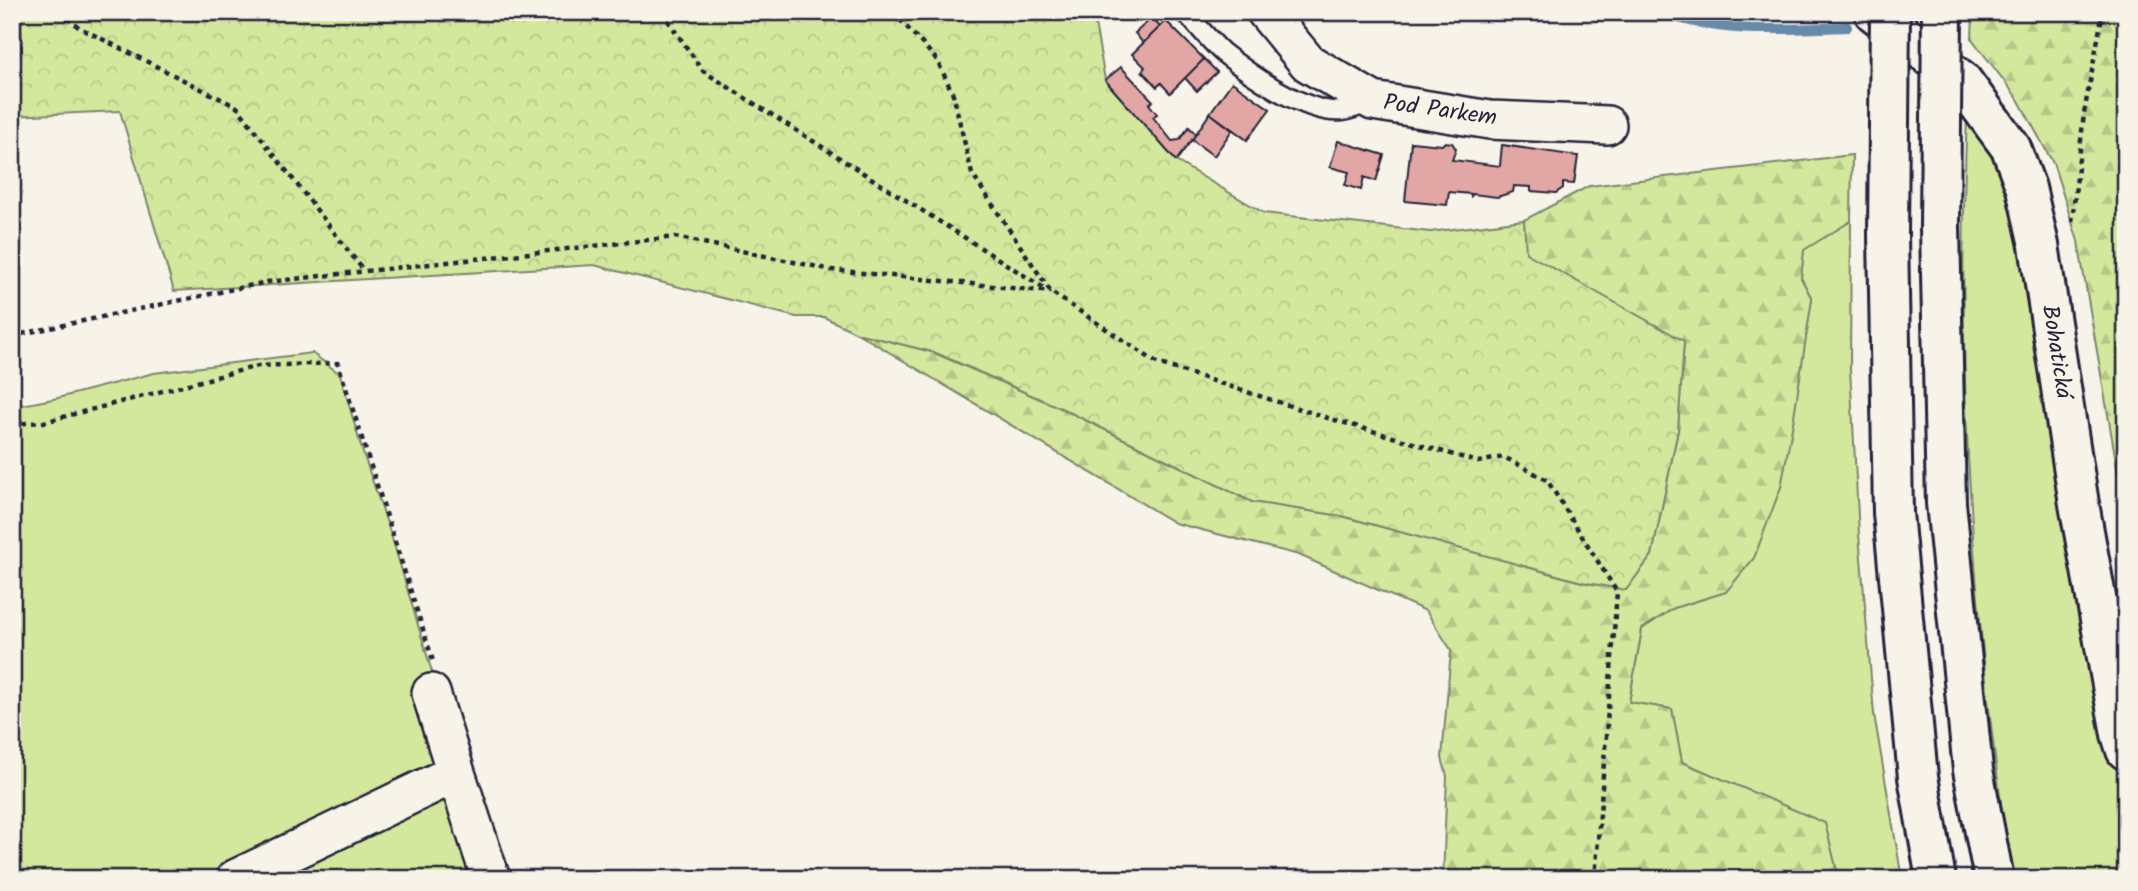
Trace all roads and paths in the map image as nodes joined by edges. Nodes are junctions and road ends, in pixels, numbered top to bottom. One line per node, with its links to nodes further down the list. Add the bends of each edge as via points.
1 (59, 12): 13 (path, via 80,28 237,107)
2 (662, 12): 14 (path, via 703,71)
3 (893, 12): 14 (path, via 937,60 953,94 972,174)
4 (1185, 12): 10 (lane, via 1221,51 1300,102 1343,111)
5 (1266, 12): 10 (street, Pod Parkem, via 1308,63)
6 (1874, 12): 18 (main road, Bohatická, via 1962,81 2011,148 2026,188)
7 (1890, 12): 23 (main road, bridge, via 1893,513 1918,777)
8 (1942, 12): 24 (main road, bridge, via 1940,227 1946,503 1973,770)
9 (2104, 12): 12 (path, via 2084,113)
10 (1373, 100): 11 (street, Pod Parkem, via 1490,120)
11 (1607, 125)
12 (2071, 223)
13 (365, 271): 14 (path, via 675,237 832,270); 15 (path, via 267,282)
14 (1051, 292): 22 (path, via 1157,363 1478,462 1504,457 1547,480 1617,592)
15 (12, 335)
16 (12, 424): 17 (path, via 44,422 258,366 338,363)
17 (433, 680): 19 (street)
18 (2126, 750)
19 (456, 773): 20 (street); 21 (street)
20 (234, 879)
21 (491, 879)
22 (1595, 879)
23 (1936, 879)
24 (1994, 879)

